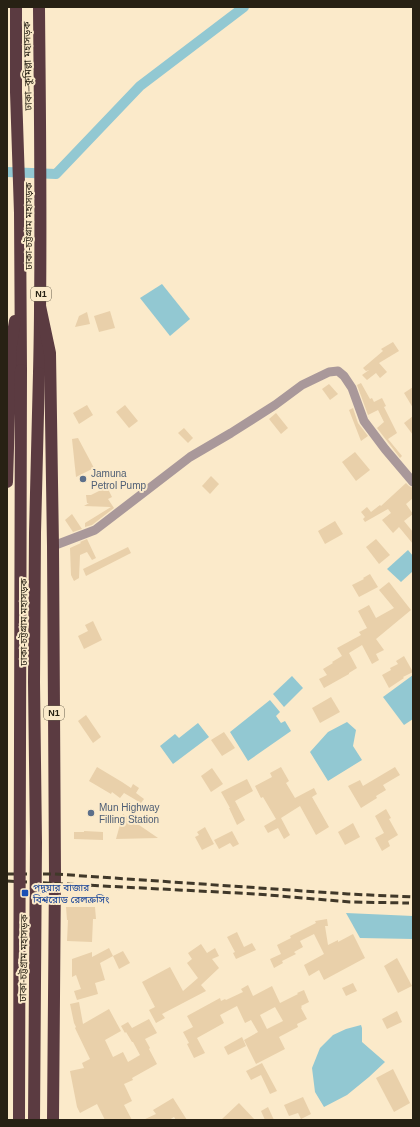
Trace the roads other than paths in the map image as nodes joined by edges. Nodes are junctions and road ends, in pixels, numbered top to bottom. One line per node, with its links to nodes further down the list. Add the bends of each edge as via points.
1 (16, 7): 4 (highway, ঢাকা-চট্টগ্রাম মহাসড়ক / N1)
2 (39, 7): 3 (highway, ঢাকা–কুমিল্লা মহাসড়ক / N1)
3 (40, 124): 5 (highway, ঢাকা-চট্টগ্রাম মহাসড়ক / N1)
4 (20, 296): 6 (highway, N1, via 10,345); 9 (highway, ঢাকা-চট্টগ্রাম মহাসড়ক / N1, bridge)
5 (40, 306): 8 (highway, N1, via 50,353); 10 (highway, ঢাকা-চট্টগ্রাম মহাসড়ক / N1, bridge, via 35,532)
6 (7, 482)
7 (413, 482): 8 (street, via 384,450 364,421 354,393 344,376 338,371 333,371 302,385 275,405 190,457 95,530)
8 (53, 546): 11 (highway, N1)
9 (19, 1120)
10 (34, 1120)
11 (53, 1120)

